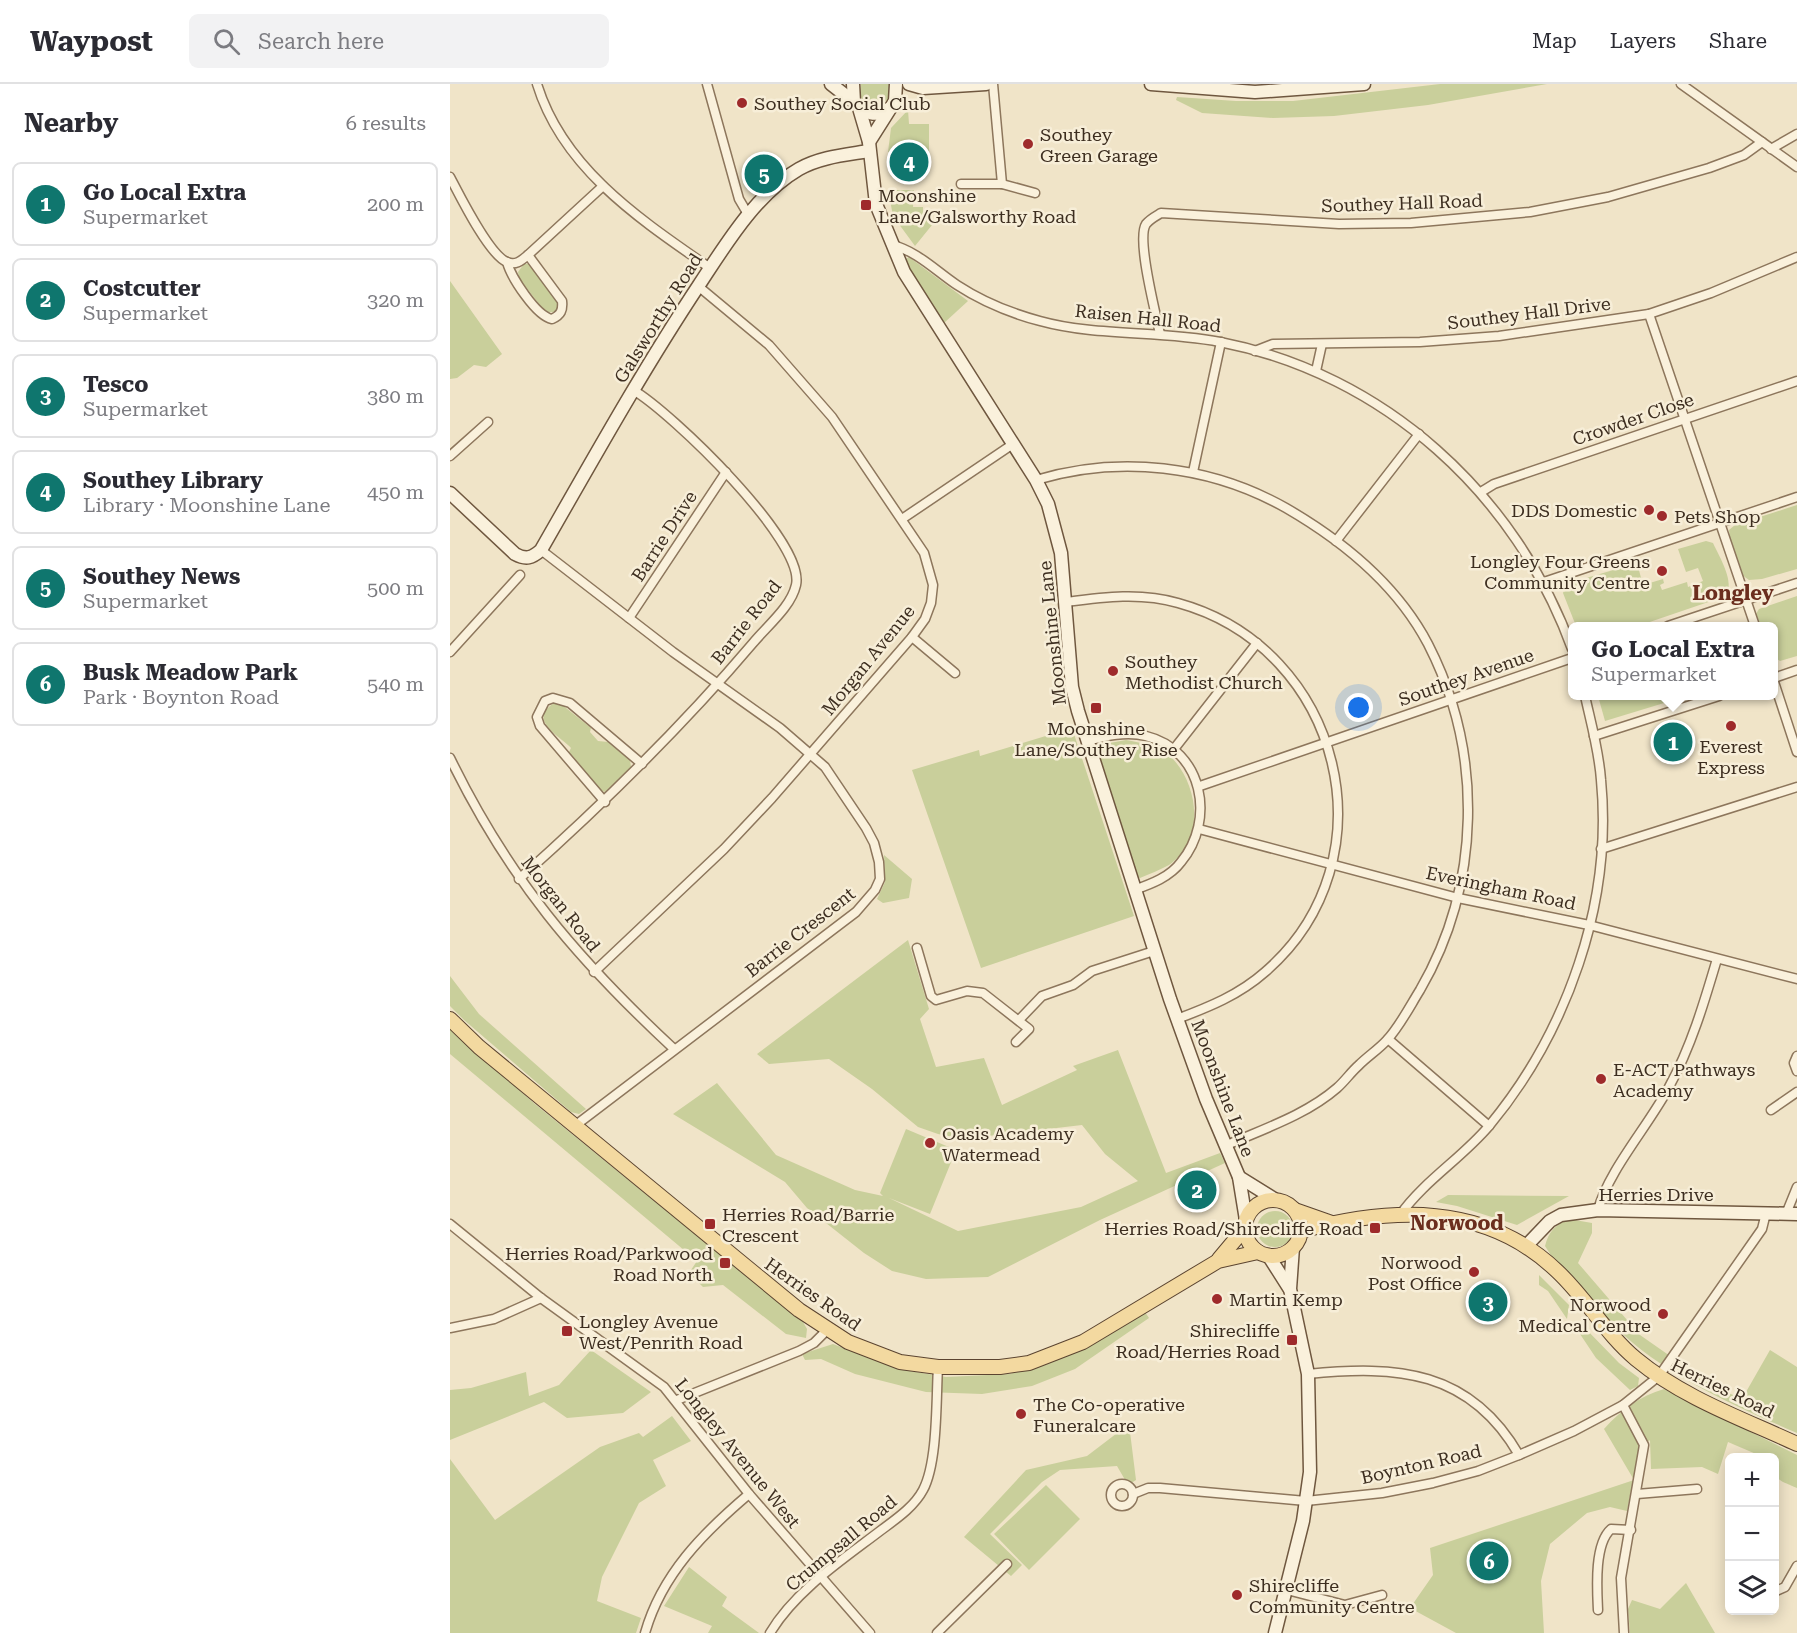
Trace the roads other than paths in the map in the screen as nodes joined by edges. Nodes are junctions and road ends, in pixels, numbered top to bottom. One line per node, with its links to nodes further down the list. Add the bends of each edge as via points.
1 (537, 84): 23 (street, via 556,129)
2 (707, 84): 25 (street, via 739,199)
3 (831, 84): 14 (street)
4 (853, 84): 14 (street, Moonshine Lane)
5 (896, 84): 13 (street)
6 (909, 84): 12 (street)
7 (986, 84): 12 (street)
8 (993, 84): 22 (street)
9 (1151, 84): 10 (street, via 1256,92)
10 (1364, 84)
11 (1681, 84): 16 (street)
12 (923, 88): 13 (street)
13 (893, 104): 14 (street, via 879,114 865,112); 17 (street)
14 (856, 105): 17 (street, Moonshine Lane)
15 (1797, 134): 18 (street)
16 (1762, 142): 18 (street); 33 (street, Southey Hall Road, via 1709,168 1608,197 1530,212 1411,223 1339,224 1161,213 1146,224 1144,232 1145,260)
17 (869, 147): 25 (street, Galsworthy Road, via 800,169 766,196); 26 (street, Moonshine Lane, via 876,204)
18 (1772, 149): 19 (street)
19 (1797, 167)
20 (450, 177): 29 (street, via 482,234)
21 (961, 184): 22 (street)
22 (1002, 184): 24 (street)
23 (603, 186): 27 (street); 30 (street, via 651,228)
24 (1035, 193)
25 (749, 216): 30 (street, Galsworthy Road)
26 (891, 245): 33 (street, Raisen Hall Road, via 910,251 977,297 1022,316 1085,329); 43 (street, Moonshine Lane, via 903,272)
27 (528, 255): 29 (street, via 515,263); 29 (street, via 562,301 558,317 542,315)
28 (1797, 257): 32 (street, Southey Hall Drive)
29 (507, 262)
30 (710, 268): 31 (street, Galsworthy Road)
31 (698, 286): 39 (street, Galsworthy Road); 51 (street, Morgan Avenue, via 769,345 802,381 832,417)
32 (1649, 314): 35 (street, Southey Hall Drive, via 1499,336); 40 (street)
33 (1160, 334): 34 (street, Raisen Hall Road)
34 (1221, 342): 36 (street, Raisen Hall Road); 46 (street)
35 (1322, 344): 36 (street, Southey Hall Drive, via 1273,344); 37 (street)
36 (1255, 351): 37 (street, Raisen Hall Road)
37 (1316, 371): 42 (street, Raisen Hall Road, via 1390,412)
38 (1797, 381): 40 (street, Crowder Close)
39 (633, 390): 45 (street, Barrie Road, via 661,409); 54 (street, Galsworthy Road)
40 (1684, 419): 48 (street, Crowder Close, via 1494,484); 52 (street)
41 (488, 422): 44 (street)
42 (1419, 434): 48 (street, Raisen Hall Road); 53 (street)
43 (1013, 444): 47 (street, Moonshine Lane); 51 (street)
44 (450, 456)
45 (726, 472): 60 (street, Barrie Drive); 71 (street, Barrie Road, via 791,558 796,583 785,606)
46 (1193, 472): 47 (street, via 1119,466 1073,470); 53 (street, via 1274,502)
47 (1036, 480): 59 (street, Moonshine Lane, via 1055,525)
48 (1481, 492): 56 (street, Raisen Hall Road, via 1521,543)
49 (450, 493): 54 (street, Galsworthy Road, via 509,549 526,559)
50 (1797, 497): 52 (street)
51 (902, 519): 63 (street, Morgan Avenue, via 924,553 933,585 926,619)
52 (1719, 523): 56 (street); 58 (street)
53 (1336, 541): 73 (street, via 1368,567 1407,613 1427,643)
54 (541, 550): 60 (street, Barrie Crescent)
55 (520, 575): 66 (street)
56 (1544, 582): 64 (street, Raisen Hall Road)
57 (1797, 583): 58 (street)
58 (1746, 601): 61 (street); 62 (street)
59 (1066, 602): 65 (street, via 1144,596 1179,603 1209,614); 77 (street, Moonshine Lane, via 1072,687)
60 (629, 618): 71 (street, Barrie Crescent)
61 (1683, 622)
62 (1753, 622)
63 (912, 638): 69 (street); 81 (street, Morgan Avenue)
64 (1568, 640)
65 (1257, 643): 78 (street, via 1273,656 1306,697); 79 (street)
66 (450, 652)
67 (1568, 659): 73 (street, Southey Avenue)
68 (1797, 670): 70 (street)
69 (955, 673)
70 (1778, 678)
71 (718, 683): 81 (street, Barrie Crescent); 83 (street, Barrie Road)
72 (1778, 695): 80 (street)
73 (1451, 700): 78 (street, Southey Avenue); 92 (street, via 1465,753 1468,797 1467,849)
74 (1586, 700): 76 (street)
75 (1706, 700): 76 (street)
76 (1594, 736): 88 (street, via 1601,780)
77 (1087, 741): 79 (street, via 1128,734 1160,741); 91 (street, Moonshine Lane)
78 (1327, 742): 84 (street, Southey Avenue); 89 (street, via 1338,809)
79 (1174, 749): 84 (street)
80 (1797, 752)
81 (812, 755): 97 (street, Morgan Avenue, via 724,849); 104 (street, Barrie Crescent, via 842,789 874,843 880,870 875,890 856,912)
82 (450, 758): 90 (street, Morgan Road, via 484,825)
83 (642, 764): 86 (street, Barrie Road); 86 (street, via 570,703 553,698 545,701 537,717 540,726)
84 (1200, 786): 87 (street)
85 (1797, 787): 88 (street)
86 (605, 802): 90 (street, Barrie Road)
87 (1199, 830): 89 (street, Everingham Road); 91 (street, via 1181,864 1153,884)
88 (1601, 849): 93 (street)
89 (1332, 864): 92 (street, Everingham Road); 100 (street, via 1300,935 1278,960 1247,987)
90 (519, 879): 97 (street, Morgan Road)
91 (1134, 890): 95 (street, Moonshine Lane)
92 (1458, 898): 93 (street, Everingham Road); 102 (street, via 1433,967)
93 (1589, 924): 96 (street, Everingham Road); 110 (street, via 1551,1033 1514,1095)
94 (917, 948): 101 (street, via 931,996 936,1000 975,991)
95 (1154, 951): 100 (street, Moonshine Lane); 101 (street, via 1092,971 1073,985 1042,996)
96 (1718, 958): 98 (street, Everingham Road); 116 (street, via 1675,1076 1609,1184)
97 (594, 972): 104 (street, Morgan Road)
98 (1797, 979)
99 (450, 1019): 109 (main road, Herries Road)
100 (1177, 1019): 111 (street, Moonshine Lane)
101 (1019, 1020): 103 (street, via 1029,1029)
102 (1388, 1039): 110 (street); 111 (street, via 1335,1089 1278,1123)
103 (1016, 1042)
104 (674, 1049): 109 (street, Barrie Crescent)
105 (1797, 1056): 106 (street)
106 (1797, 1071)
107 (1797, 1092): 108 (street)
108 (1772, 1110)
109 (576, 1125): 131 (main road, Herries Road, via 748,1270)
110 (1489, 1126): 119 (street, via 1468,1150 1411,1199)
111 (1227, 1145): 112 (street, Moonshine Lane)
112 (1239, 1178): 114 (street, Moonshine Lane); 122 (street, Moonshine Lane)
113 (1797, 1187): 118 (street)
114 (1276, 1200): 115 (main road); 122 (main road, via 1254,1207)
115 (1294, 1210): 120 (main road); 123 (main road)
116 (1598, 1210): 117 (street, Herries Drive); 125 (street, Herries Drive, via 1561,1215)
117 (1766, 1213): 118 (street, Herries Drive); 134 (street, Boynton Road, via 1762,1229)
118 (1791, 1214)
119 (1400, 1215): 120 (main road, Herries Road); 125 (main road, Herries Road, via 1475,1222)
120 (1332, 1223): 123 (main road, Herries Road)
121 (450, 1224): 129 (street, Longley Avenue West)
122 (1245, 1224): 126 (main road, via 1249,1243); 127 (main road)
123 (1300, 1231): 124 (main road)
124 (1293, 1246): 126 (main road, via 1286,1252); 128 (street)
125 (1526, 1246): 134 (main road, Herries Road, via 1559,1273 1618,1342)
126 (1263, 1253): 127 (main road); 128 (street)
127 (1218, 1261): 132 (main road, Herries Road, via 1083,1342 1053,1354 1029,1363 1000,1367)
128 (1290, 1289): 133 (street)
129 (540, 1298): 130 (street, via 494,1319); 135 (street, Longley Avenue West, via 650,1376)
130 (450, 1328)
131 (828, 1329): 132 (main road, Herries Road, via 870,1352 900,1362); 135 (street, via 799,1351)
132 (938, 1367): 147 (street, Crumpsall Road, via 931,1467 923,1490 909,1509)
133 (1308, 1374): 138 (street, via 1359,1368 1436,1381 1460,1393 1503,1428); 143 (street, via 1311,1435)
134 (1659, 1376): 136 (street, Boynton Road); 137 (main road, Herries Road)
135 (677, 1400): 140 (street, Longley Avenue West)
136 (1623, 1405): 138 (street, Boynton Road); 142 (street, via 1644,1445)
137 (1797, 1444)
138 (1520, 1455): 143 (street, Boynton Road, via 1433,1483)
139 (1697, 1489): 142 (street)
140 (749, 1494): 147 (street, Longley Avenue West); 152 (street, via 693,1545 657,1598)
141 (1133, 1494): 143 (street, Boynton Road, via 1160,1488)
142 (1637, 1494): 144 (street)
143 (1306, 1501): 148 (street)
144 (1631, 1530): 151 (street, via 1611,1529 1604,1540 1598,1567); 157 (street, via 1620,1588)
145 (1008, 1564): 155 (street)
146 (1797, 1566): 149 (street, via 1785,1587)
147 (820, 1578): 153 (street, Crumpsall Road); 154 (street, Longley Avenue West)
148 (1287, 1590): 150 (street, via 1346,1605); 156 (street)
149 (1779, 1590)
150 (1382, 1595)
151 (1598, 1610)
152 (645, 1633)
153 (770, 1633)
154 (870, 1633)
155 (937, 1633)
156 (1275, 1633)
157 (1624, 1633)

